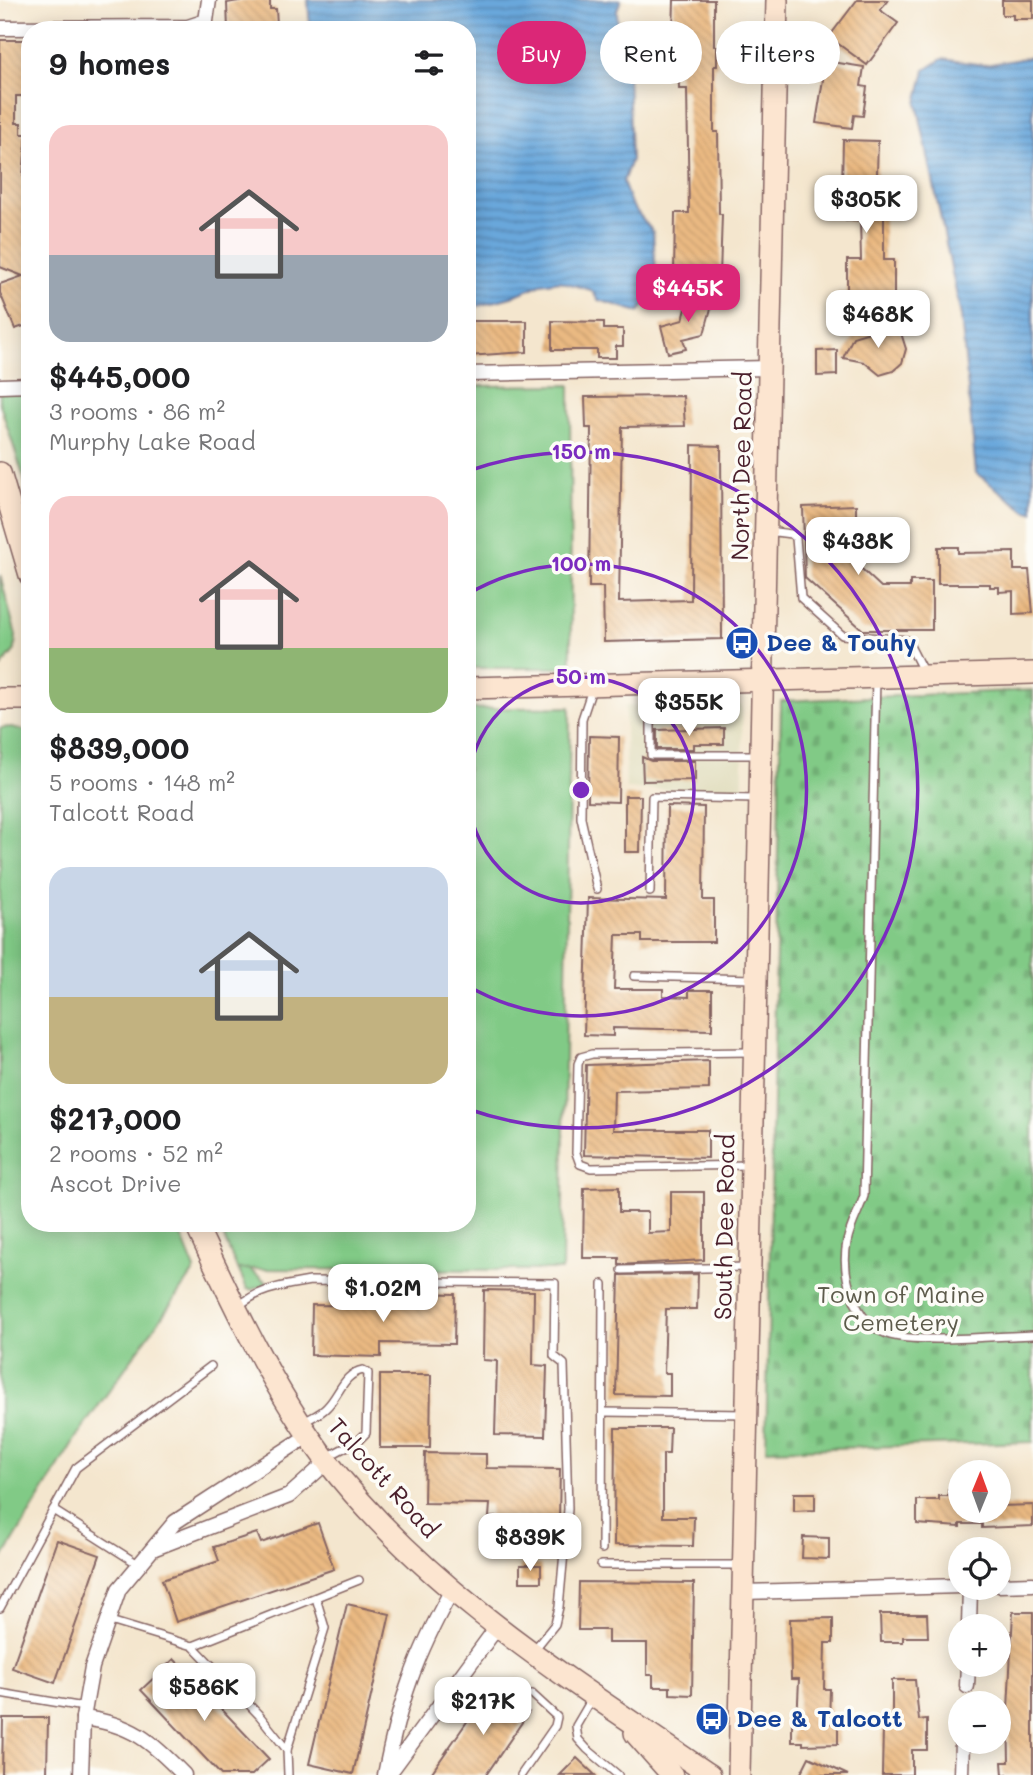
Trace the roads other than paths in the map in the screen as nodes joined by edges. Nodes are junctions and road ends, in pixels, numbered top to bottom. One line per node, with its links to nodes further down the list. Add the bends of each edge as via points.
1 (209, 0): 3 (street)
2 (777, 0): 6 (main road, North Dee Road)
3 (206, 21)
4 (0, 28): 5 (street)
5 (21, 28)
6 (770, 368): 7 (street); 11 (main road, North Dee Road)
7 (476, 374)
8 (21, 385): 9 (street)
9 (0, 386)
10 (0, 473): 12 (main road)
11 (767, 531): 14 (lane, via 796,538 801,598 827,624 842,635 907,640); 16 (main road, North Dee Road)
12 (21, 544)
13 (1033, 673): 14 (main road)
14 (925, 676): 15 (main road)
15 (876, 677): 16 (main road); 35 (lane, via 864,1196 847,1239 851,1292 868,1321 888,1335)
16 (764, 681): 17 (main road); 22 (main road, South Dee Road)
17 (651, 685): 18 (main road); 22 (lane, via 651,755)
18 (593, 686): 19 (main road); 24 (lane, via 582,719 581,818)
19 (476, 688)
20 (0, 699): 21 (main road)
21 (21, 699)
22 (763, 755): 23 (main road, South Dee Road)
23 (762, 799): 25 (lane, via 652,797); 27 (main road, South Dee Road)
24 (597, 889)
25 (650, 892)
26 (634, 976): 27 (lane)
27 (757, 979): 28 (main road, South Dee Road)
28 (755, 1052): 29 (main road, South Dee Road); 29 (lane, via 581,1057 576,1140 580,1164 591,1168)
29 (753, 1166): 31 (main road, South Dee Road)
30 (199, 1232): 34 (main road, Talcott Road)
31 (750, 1267): 32 (lane); 38 (main road, South Dee Road)
32 (622, 1270)
33 (603, 1284): 37 (lane)
34 (236, 1308): 39 (main road, Talcott Road); 58 (lane, via 253,1294 310,1281 555,1283 554,1356 564,1364 568,1508 555,1624)
35 (1033, 1335)
36 (211, 1366): 41 (lane, via 76,1468)
37 (603, 1412): 38 (lane); 42 (lane)
38 (747, 1414): 45 (main road, South Dee Road)
39 (305, 1429): 40 (main road, Talcott Road); 40 (lane, via 327,1408 344,1381 355,1372 368,1374 366,1433); 43 (street, via 175,1522)
40 (326, 1460): 43 (street, via 289,1496); 51 (main road, Talcott Road)
41 (53, 1510): 44 (lane); 54 (lane)
42 (602, 1549)
43 (151, 1550): 44 (street)
44 (138, 1564): 55 (street, via 119,1589)
45 (743, 1565): 46 (lane); 52 (main road, South Dee Road)
46 (601, 1566)
47 (359, 1580): 53 (lane)
48 (1033, 1584): 49 (street)
49 (1011, 1585)
50 (948, 1586): 52 (street)
51 (452, 1590): 56 (main road, Talcott Road); 71 (street, via 417,1655 396,1716)
52 (742, 1592): 76 (main road, South Dee Road)
53 (316, 1598): 57 (lane); 66 (lane, via 325,1628)
54 (0, 1608)
55 (107, 1620): 57 (lane); 64 (street)
56 (497, 1627): 58 (main road, Talcott Road); 71 (street)
57 (193, 1646): 66 (lane)
58 (532, 1653): 63 (main road, Talcott Road)
59 (967, 1677): 60 (street)
60 (967, 1686)
61 (0, 1693): 64 (lane)
62 (532, 1694): 72 (lane, via 557,1717)
63 (593, 1697): 65 (main road, Talcott Road); 73 (lane, via 576,1726 578,1739)
64 (84, 1712): 68 (street); 69 (street, via 130,1728)
65 (622, 1719): 74 (main road); 75 (main road, Talcott Road)
66 (287, 1750): 70 (lane)
67 (962, 1754): 77 (street)
68 (81, 1775)
69 (184, 1775)
70 (288, 1775)
71 (386, 1775)
72 (522, 1775)
73 (618, 1775)
74 (672, 1775)
75 (710, 1775)
76 (739, 1775)
77 (961, 1775)

